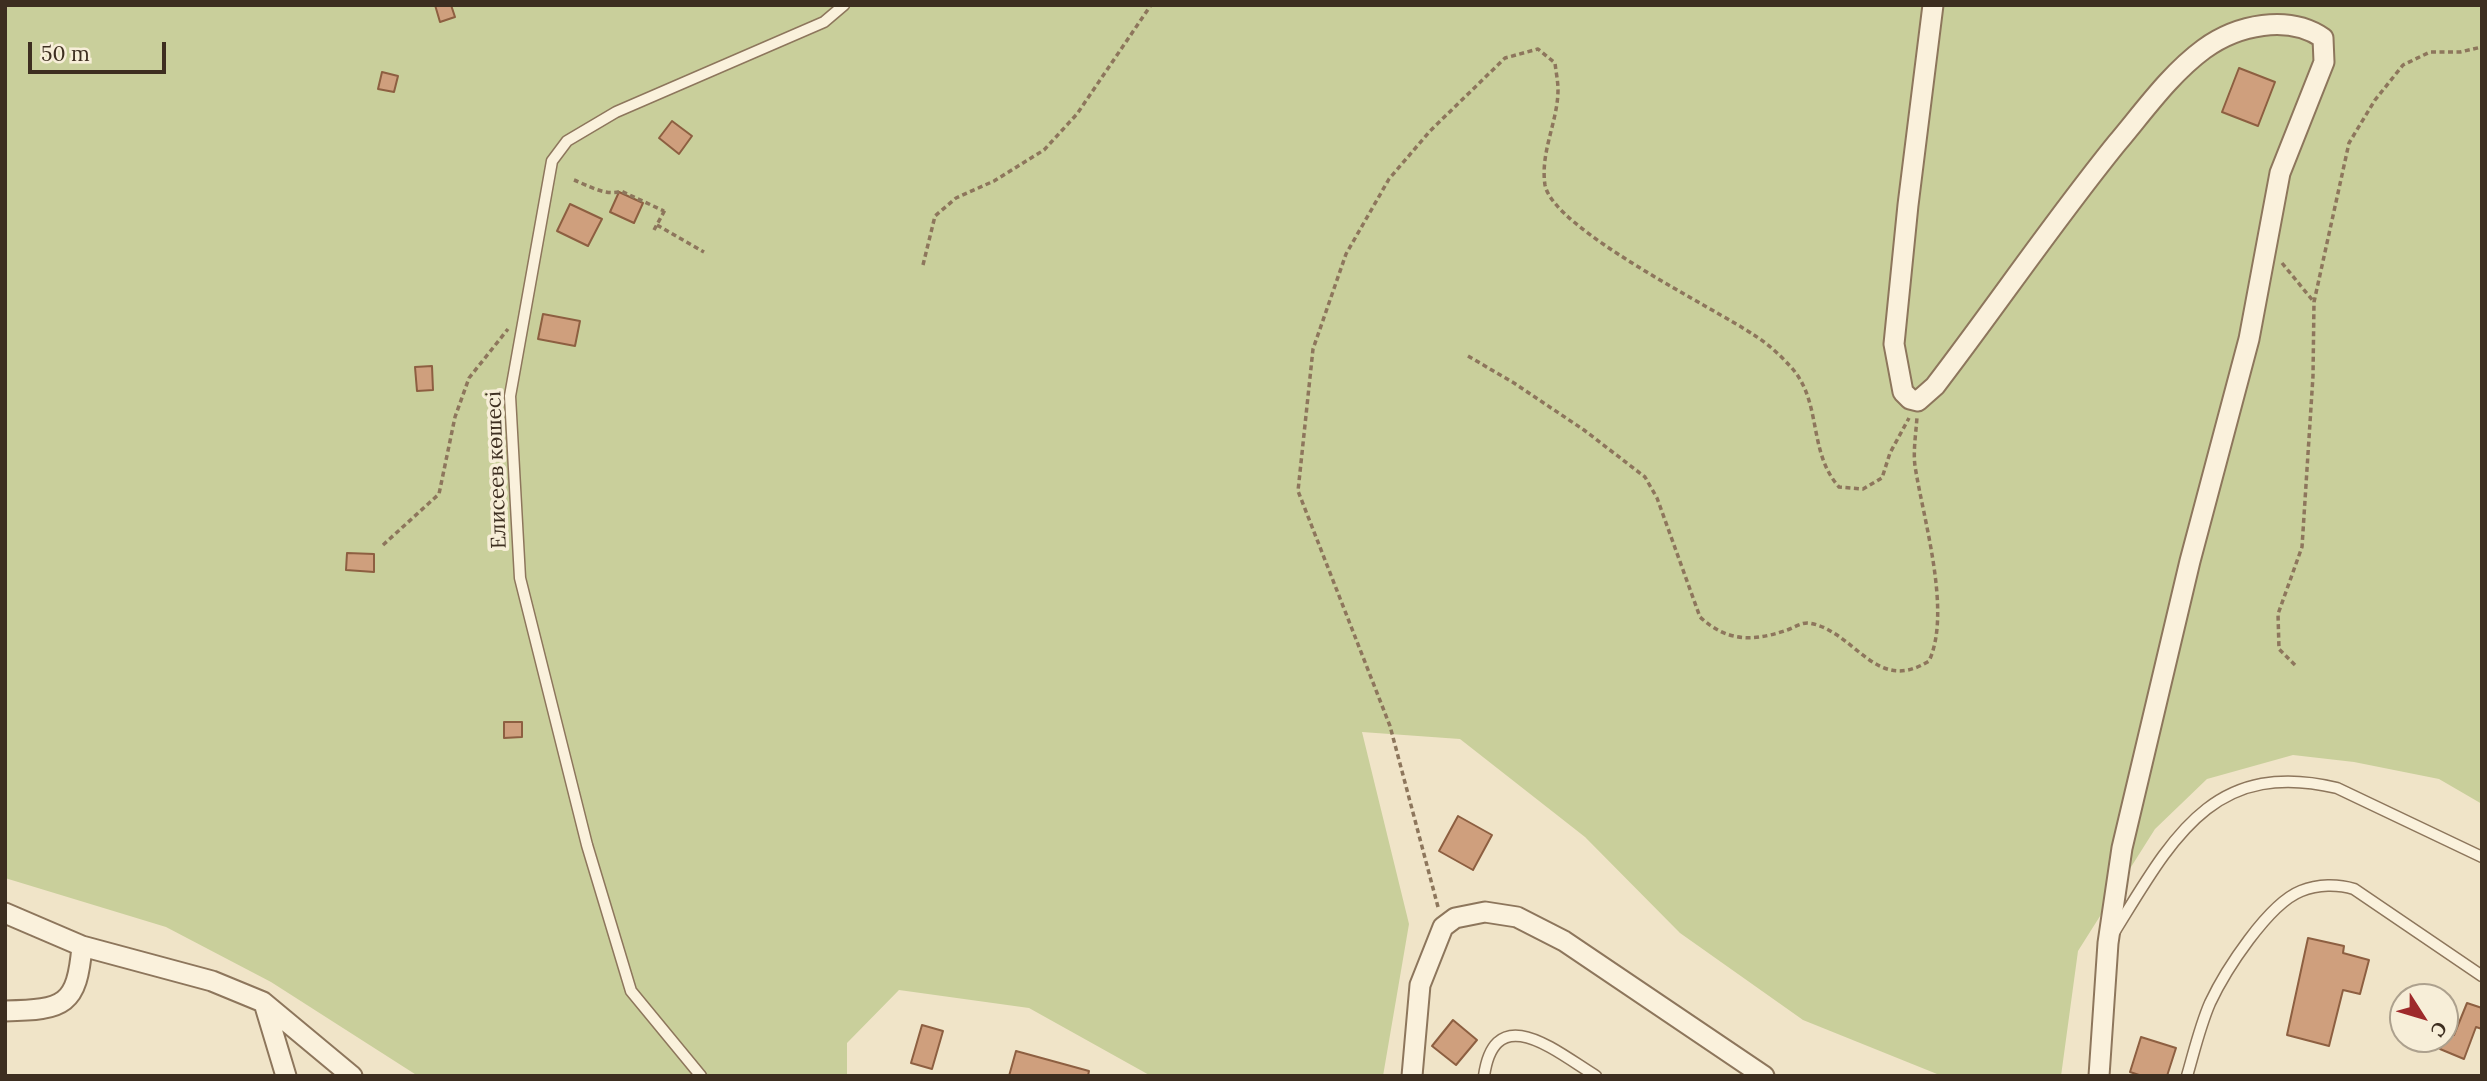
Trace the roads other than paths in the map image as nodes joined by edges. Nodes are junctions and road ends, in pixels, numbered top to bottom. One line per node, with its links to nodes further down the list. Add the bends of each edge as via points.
1 (844, 5): 12 (lane, Елисеев көшесі, via 824,22 691,77 567,141 552,161 510,396 520,578 587,845 631,991)
2 (1933, 5): 5 (street, via 1894,344 1903,391 1918,401 1935,386 2070,201 2159,92 2205,48 2250,28 2284,24 2308,28 2323,38 2324,62 2280,173 2249,339 2122,849)
3 (2482, 858): 5 (lane, via 2337,789 2297,782 2251,785 2211,804 2179,834)
4 (5, 913): 6 (street)
5 (2108, 943): 17 (street)
6 (82, 946): 8 (street, via 212,981); 9 (street, via 76,989 67,999 46,1007)
7 (2482, 976): 18 (lane, via 2354,889 2338,884 2301,891 2269,916 2226,975 2210,1004)
8 (263, 1002): 10 (street); 11 (street)
9 (5, 1011)
10 (286, 1076)
11 (352, 1076)
12 (702, 1076)
13 (1412, 1076): 16 (street, via 1420,985 1443,927 1455,918 1485,912 1517,917 1564,941)
14 (1484, 1076): 15 (lane, via 1496,1041 1508,1034 1528,1036)
15 (1596, 1076)
16 (1764, 1076)
17 (2099, 1076)
18 (2186, 1076)

